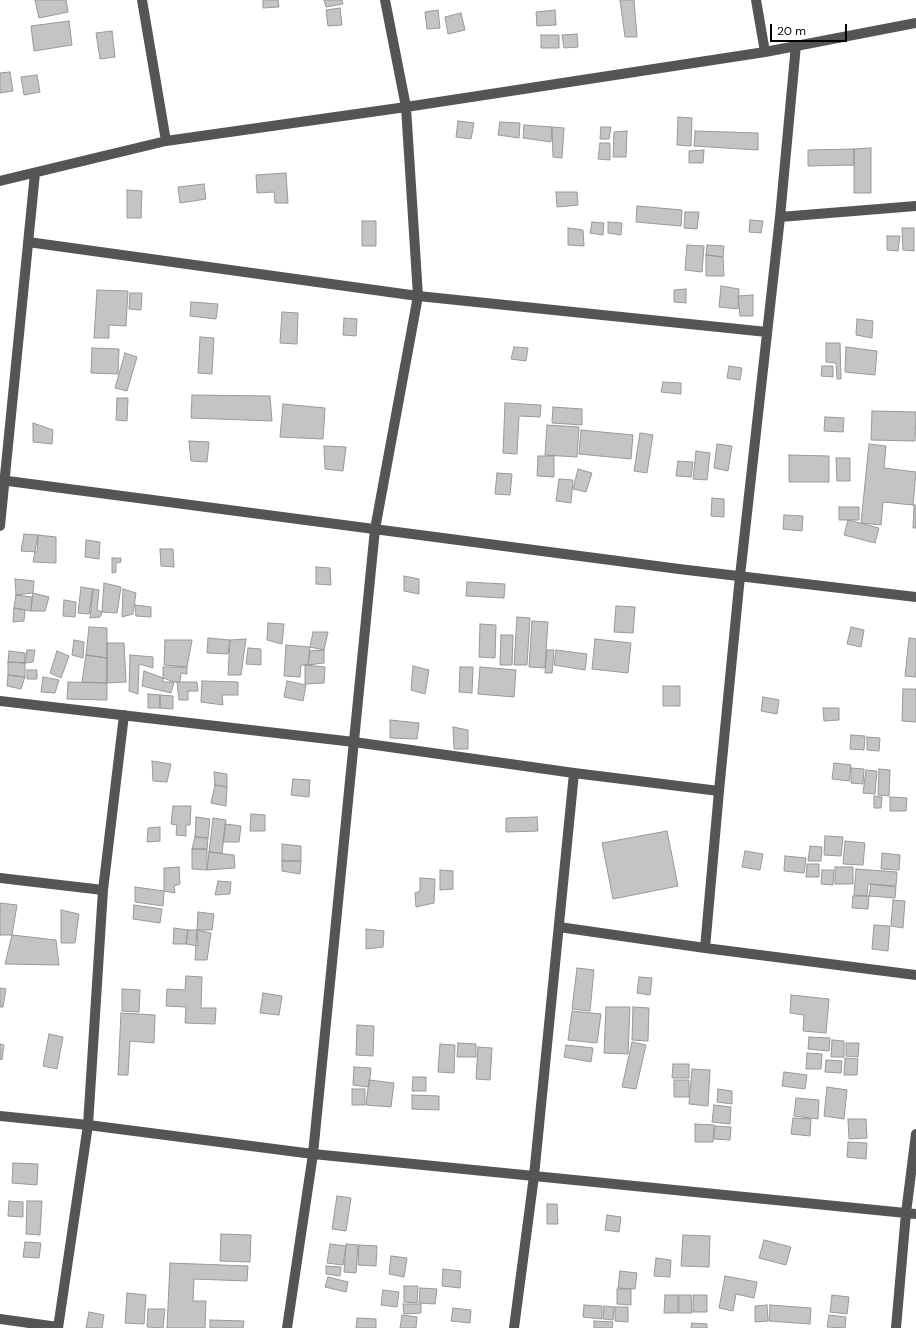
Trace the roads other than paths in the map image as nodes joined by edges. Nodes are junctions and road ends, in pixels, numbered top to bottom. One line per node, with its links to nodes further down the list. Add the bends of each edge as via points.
1 (142, 0): 8 (street)
2 (385, 0): 7 (street)
3 (756, 0): 6 (street)
4 (916, 23): 5 (street)
5 (796, 46): 6 (street); 12 (street)
6 (765, 52): 7 (street)
7 (406, 107): 8 (street); 14 (street)
8 (166, 141): 9 (street)
9 (35, 173): 10 (street); 13 (street)
10 (0, 181)
11 (916, 206): 12 (street)
12 (780, 217): 15 (street)
13 (28, 242): 14 (street); 16 (street)
14 (418, 296): 15 (street); 18 (street)
15 (767, 332): 19 (street)
16 (2, 480): 17 (street); 18 (street)
17 (0, 526)
18 (375, 529): 19 (street); 23 (street)
19 (740, 576): 20 (street); 25 (street)
20 (916, 597)
21 (0, 701): 22 (street)
22 (124, 715): 23 (street); 27 (street)
23 (354, 742): 24 (street); 34 (street)
24 (574, 773): 25 (street); 28 (street)
25 (719, 791): 29 (street)
26 (0, 878): 27 (street)
27 (103, 890): 32 (street)
28 (559, 927): 29 (street); 35 (street)
29 (705, 948): 30 (street)
30 (916, 975)
31 (0, 1116): 32 (street)
32 (88, 1124): 34 (street); 38 (street)
33 (916, 1134): 36 (street)
34 (313, 1154): 35 (street); 39 (street)
35 (534, 1176): 36 (street); 40 (street)
36 (911, 1214): 41 (street)
37 (0, 1319): 38 (street)
38 (58, 1328)
39 (287, 1328)
40 (514, 1328)
41 (896, 1328)

